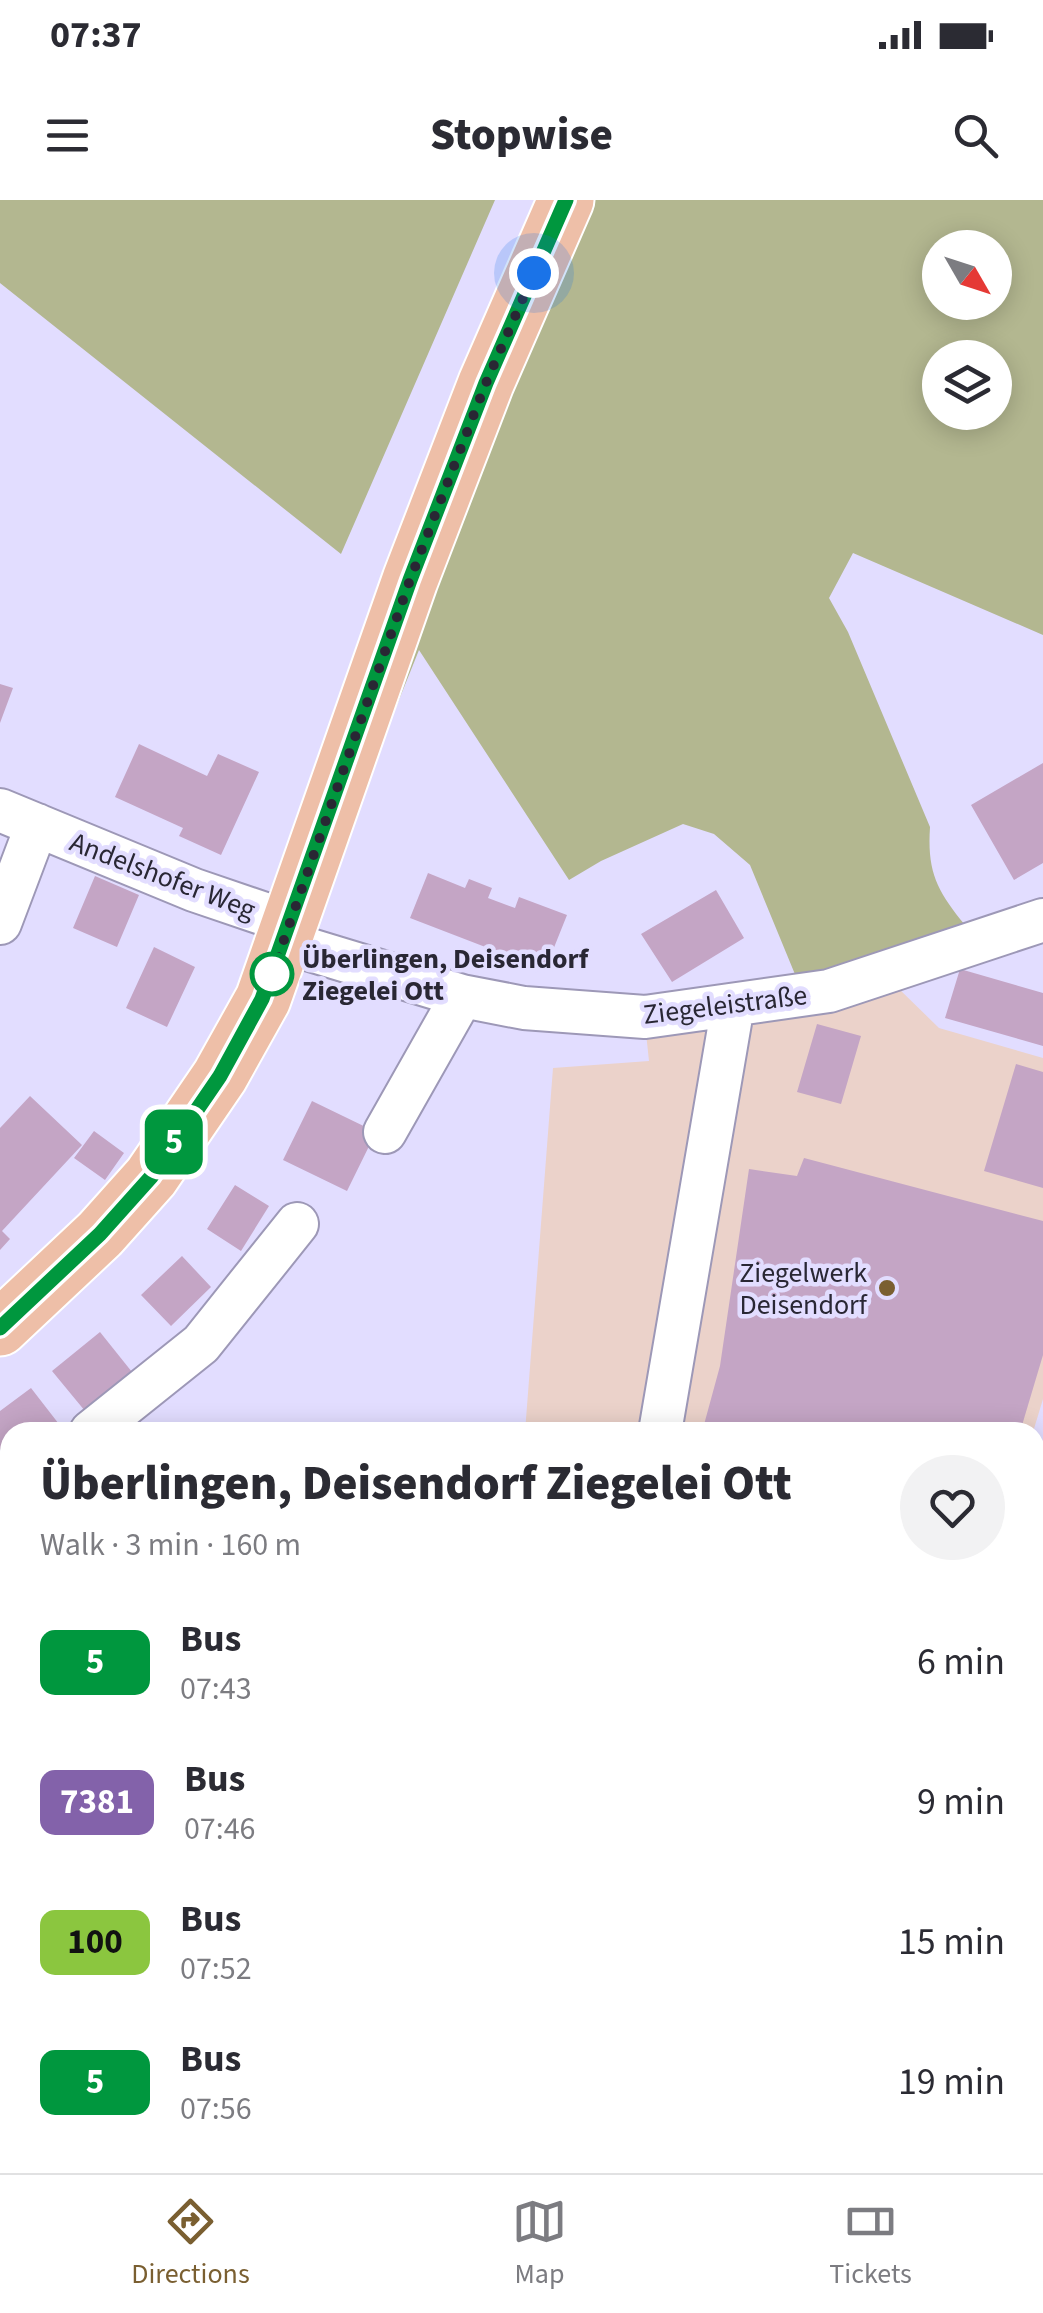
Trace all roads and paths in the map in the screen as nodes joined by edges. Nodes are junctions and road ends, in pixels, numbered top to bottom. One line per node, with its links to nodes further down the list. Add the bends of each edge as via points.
1 (566, 200): 5 (main road, via 410,580)
2 (18, 817): 4 (street, Andelshofer Weg); 5 (street, Andelshofer Weg)
3 (1043, 920): 7 (street, Ziegeleistraße, via 829,992)
4 (0, 923)
5 (287, 933): 6 (street, Ziegeleistraße); 10 (main road, via 262,999 220,1076 151,1177)
6 (462, 996): 7 (street, Ziegeleistraße, via 645,1017); 8 (street)
7 (733, 1005): 12 (street)
8 (386, 1132)
9 (297, 1224): 11 (street, via 201,1344)
10 (0, 1328)
11 (104, 1422)
12 (662, 1422)

